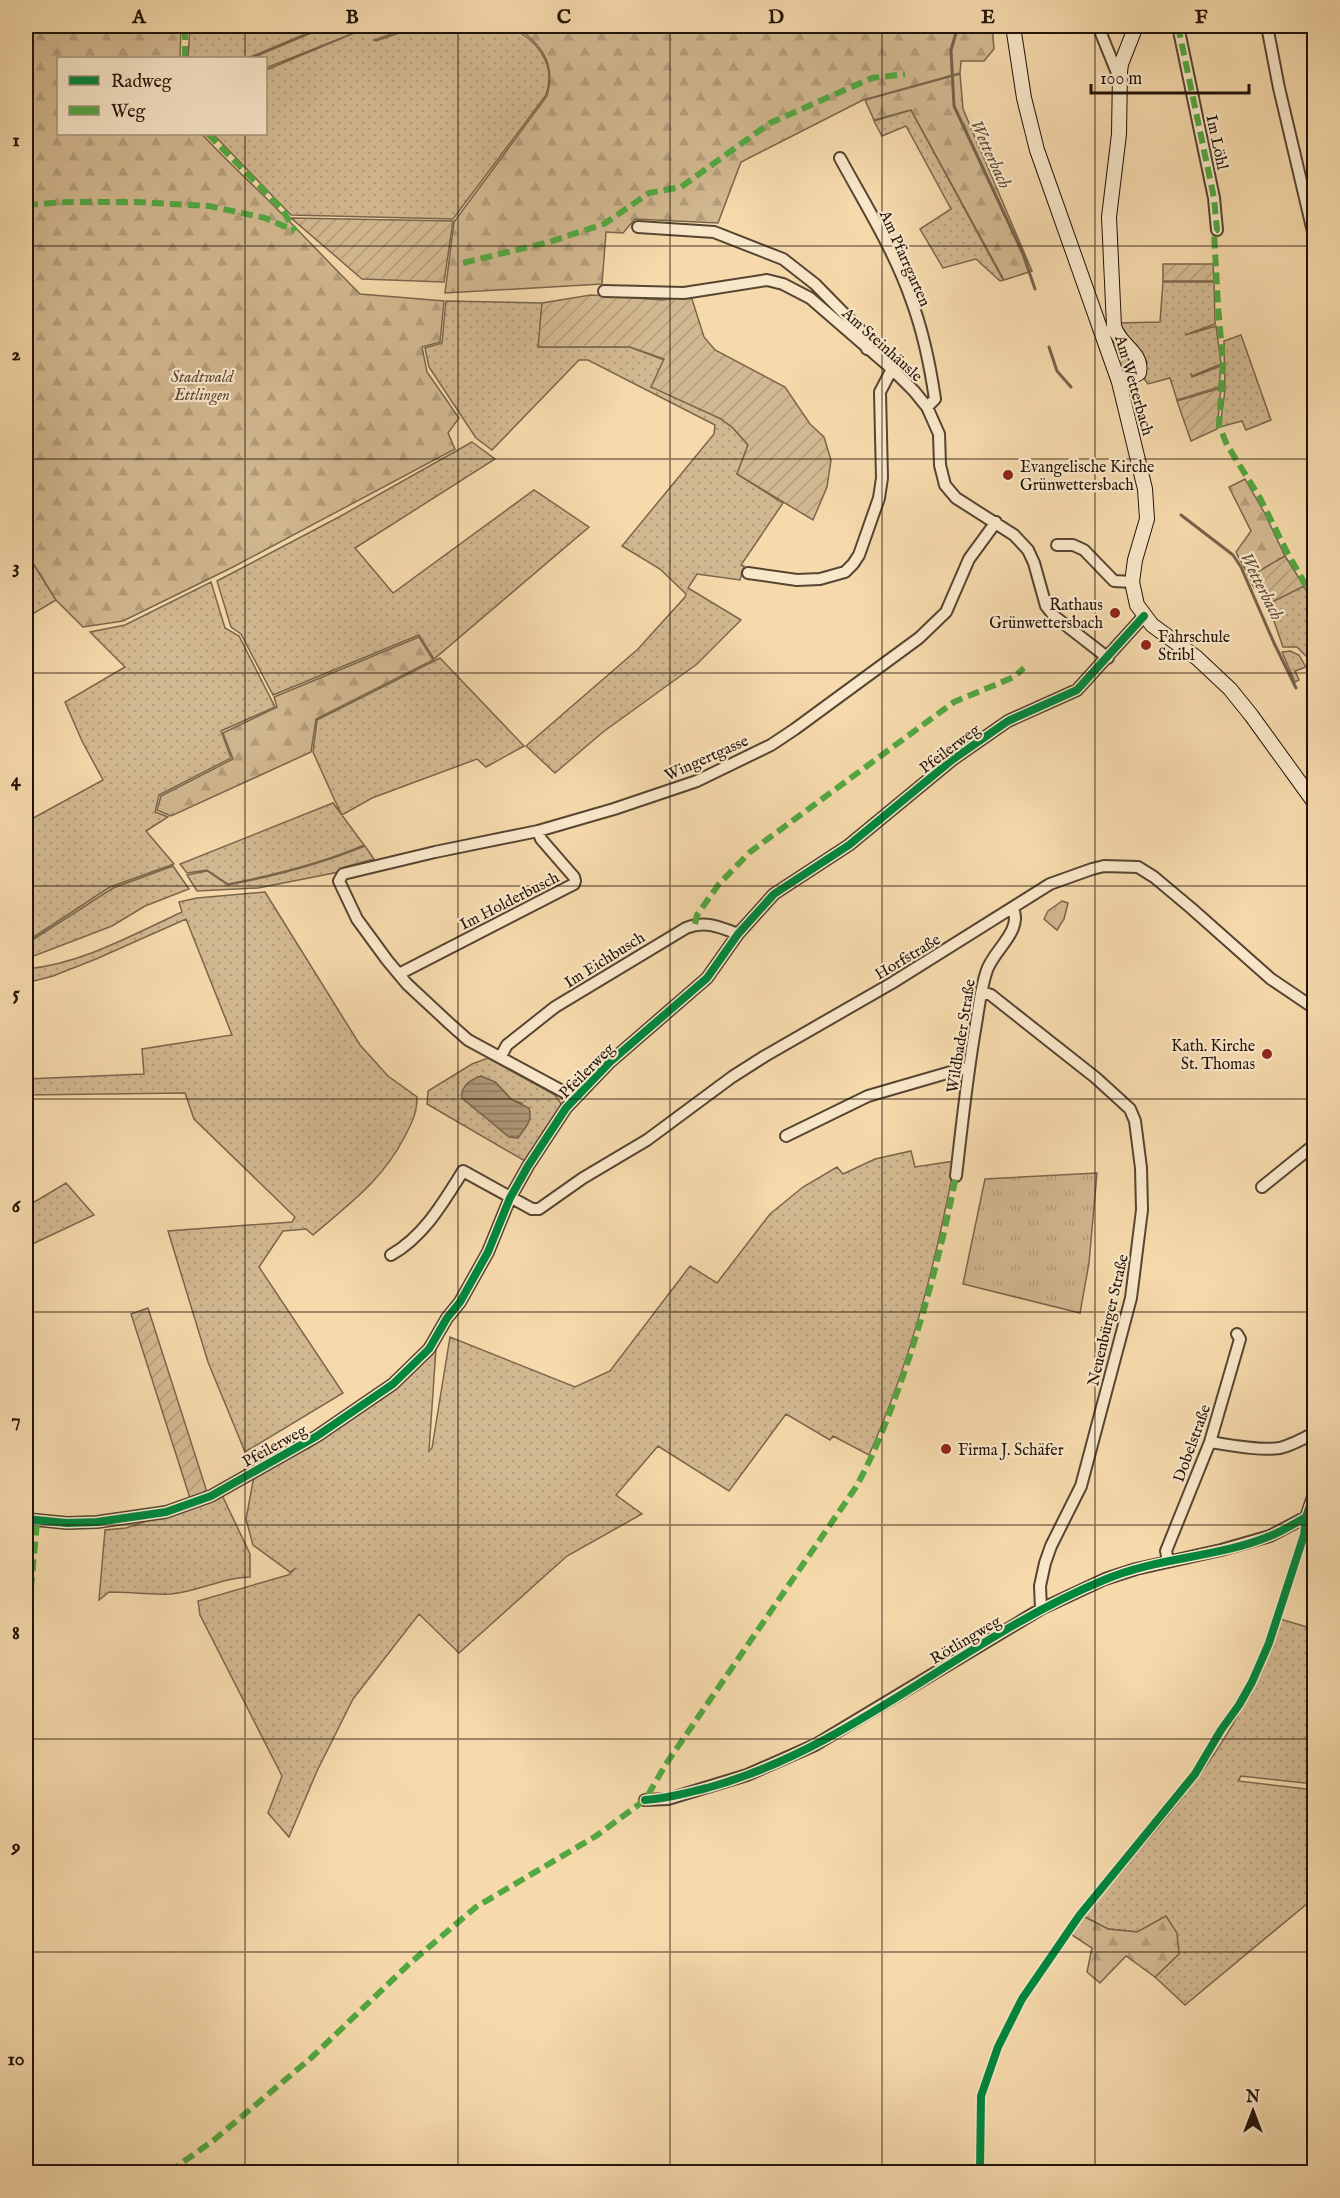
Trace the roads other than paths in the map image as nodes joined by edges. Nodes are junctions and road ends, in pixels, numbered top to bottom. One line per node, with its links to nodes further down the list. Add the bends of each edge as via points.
1 (1013, 26): 14 (main road, Am Wetterbach, via 1037,150)
2 (1098, 26): 6 (street)
3 (1136, 26): 6 (main road, via 1121,64)
4 (1178, 26): 9 (street, Im Löhl, via 1214,198)
5 (1267, 26): 10 (street)
6 (1120, 81): 14 (main road, via 1119,134 1109,217 1113,317 1118,338 1138,358 1140,366 1138,373)
7 (840, 158): 15 (street, Am Pfarrgarten, via 911,299 931,370 935,399)
8 (639, 227): 12 (street, via 714,232 783,259 815,284 870,340)
9 (1217, 230)
10 (1314, 236)
11 (604, 291): 12 (street, Am Steinhäusle, via 684,293 766,280 810,298)
12 (867, 349): 13 (street, Am Steinhäusle)
13 (892, 369): 15 (street, Am Steinhäusle); 18 (street, via 880,392 879,498 854,564 845,572 820,579)
14 (1119, 382): 19 (main road, Am Wetterbach, via 1147,509)
15 (927, 407): 16 (street, Am Steinhäusle, via 939,434 945,485 956,498)
16 (996, 522): 21 (street, Am Steinhäusle, via 1028,550 1046,606 1054,616); 23 (street, Wingertgasse, via 969,559 946,612 919,638 795,729 697,781)
17 (1057, 545): 19 (street, via 1084,550 1114,581)
18 (748, 573)
19 (1131, 582): 20 (main road)
20 (1144, 616): 21 (street, Pfeilerweg); 22 (main road, via 1222,681)
21 (1108, 658): 25 (street, Pfeilerweg, via 1077,690 1008,721 952,760 849,846 774,894)
22 (1314, 802)
23 (538, 831): 26 (street, Im Holderbusch, via 574,877 574,884); 26 (street, Wingertgasse, via 360,868 340,877 357,919)
24 (1012, 909): 27 (street, Wildbader Straße, via 1016,915 1013,928 989,963); 28 (street, Horfstraße, via 1066,877 1104,866 1138,867 1271,978); 36 (street, Horfstraße, via 740,1072 647,1140 539,1209)
25 (738, 934): 29 (street, Im Eichbusch, via 717,925 695,924 686,928 555,1007 507,1045); 31 (street, Pfeilerweg, via 707,978 610,1062)
26 (399, 974): 29 (street, via 468,1040)
27 (982, 992): 30 (street, Wildbader Straße); 45 (street, Neuenbürger Straße, via 991,995 1130,1109 1141,1168 1142,1210 1131,1298 1081,1486 1045,1563)
28 (1314, 1008)
29 (501, 1056): 31 (street)
30 (968, 1069): 32 (street, via 868,1096); 34 (street, Wildbader Straße)
31 (575, 1098): 36 (street, Pfeilerweg)
32 (786, 1136)
33 (1314, 1145): 35 (street)
34 (956, 1176)
35 (1262, 1187)
36 (510, 1198): 37 (street, via 463,1171 428,1224 407,1246); 43 (street, Pfeilerweg, via 484,1260 429,1349 393,1384 317,1436 211,1496 166,1512 97,1522)
37 (391, 1255)
38 (1237, 1334): 40 (street, Dobelstraße, via 1240,1339)
39 (1314, 1433): 40 (street, via 1278,1448)
40 (1210, 1442): 44 (street, Dobelstraße, via 1166,1551)
41 (1314, 1494): 42 (street)
42 (1310, 1517): 44 (street, Rötlingweg, via 1270,1536)
43 (26, 1519)
44 (1168, 1561): 45 (street, Rötlingweg, via 1105,1579)
45 (1041, 1609): 46 (street, Rötlingweg, via 815,1745 747,1775 668,1798)
46 (645, 1800)

